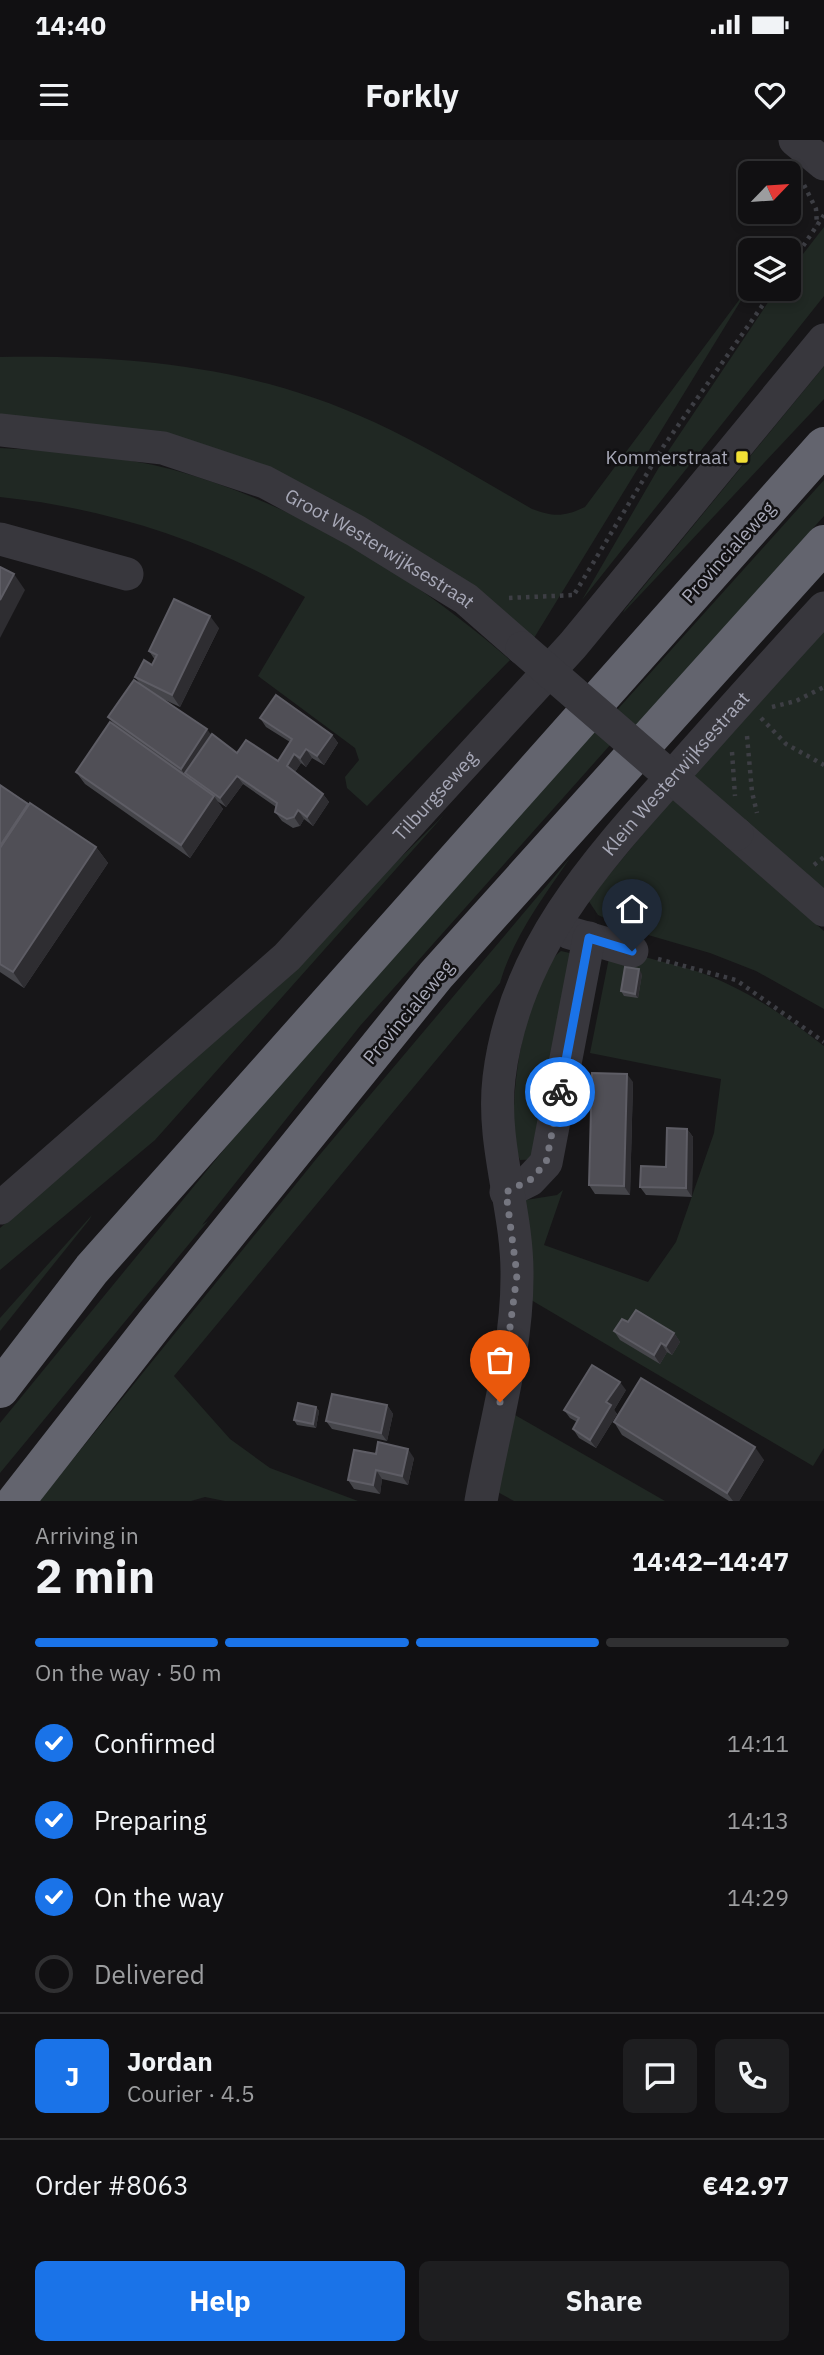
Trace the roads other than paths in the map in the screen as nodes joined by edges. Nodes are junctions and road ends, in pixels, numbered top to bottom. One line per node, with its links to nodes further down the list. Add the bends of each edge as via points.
1 (795, 140): 2 (street)
2 (824, 164)
3 (824, 340): 15 (street, Tilburgseweg, via 573,645 287,957)
4 (0, 430): 10 (street, Groot Westerwijksestraat, bridge, via 163,448 265,482 356,531 466,599 748,827)
5 (824, 446): 16 (highway, Provincialeweg, via 92,1269)
6 (0, 539): 8 (street)
7 (824, 544): 17 (highway, Provincialeweg, via 436,975)
8 (127, 574)
9 (824, 608): 11 (street, Klein Westerwijksestraat, via 586,875)
10 (824, 909)
11 (551, 927): 12 (street); 14 (street, Klein Westerwijksestraat, via 519,990 504,1046 498,1130)
12 (589, 938): 13 (street); 14 (street, via 546,1163 530,1180)
13 (632, 951)
14 (506, 1192): 18 (street, Klein Westerwijksestraat, via 516,1302)
15 (0, 1208)
16 (0, 1389)
17 (16, 1501)
18 (481, 1501)

